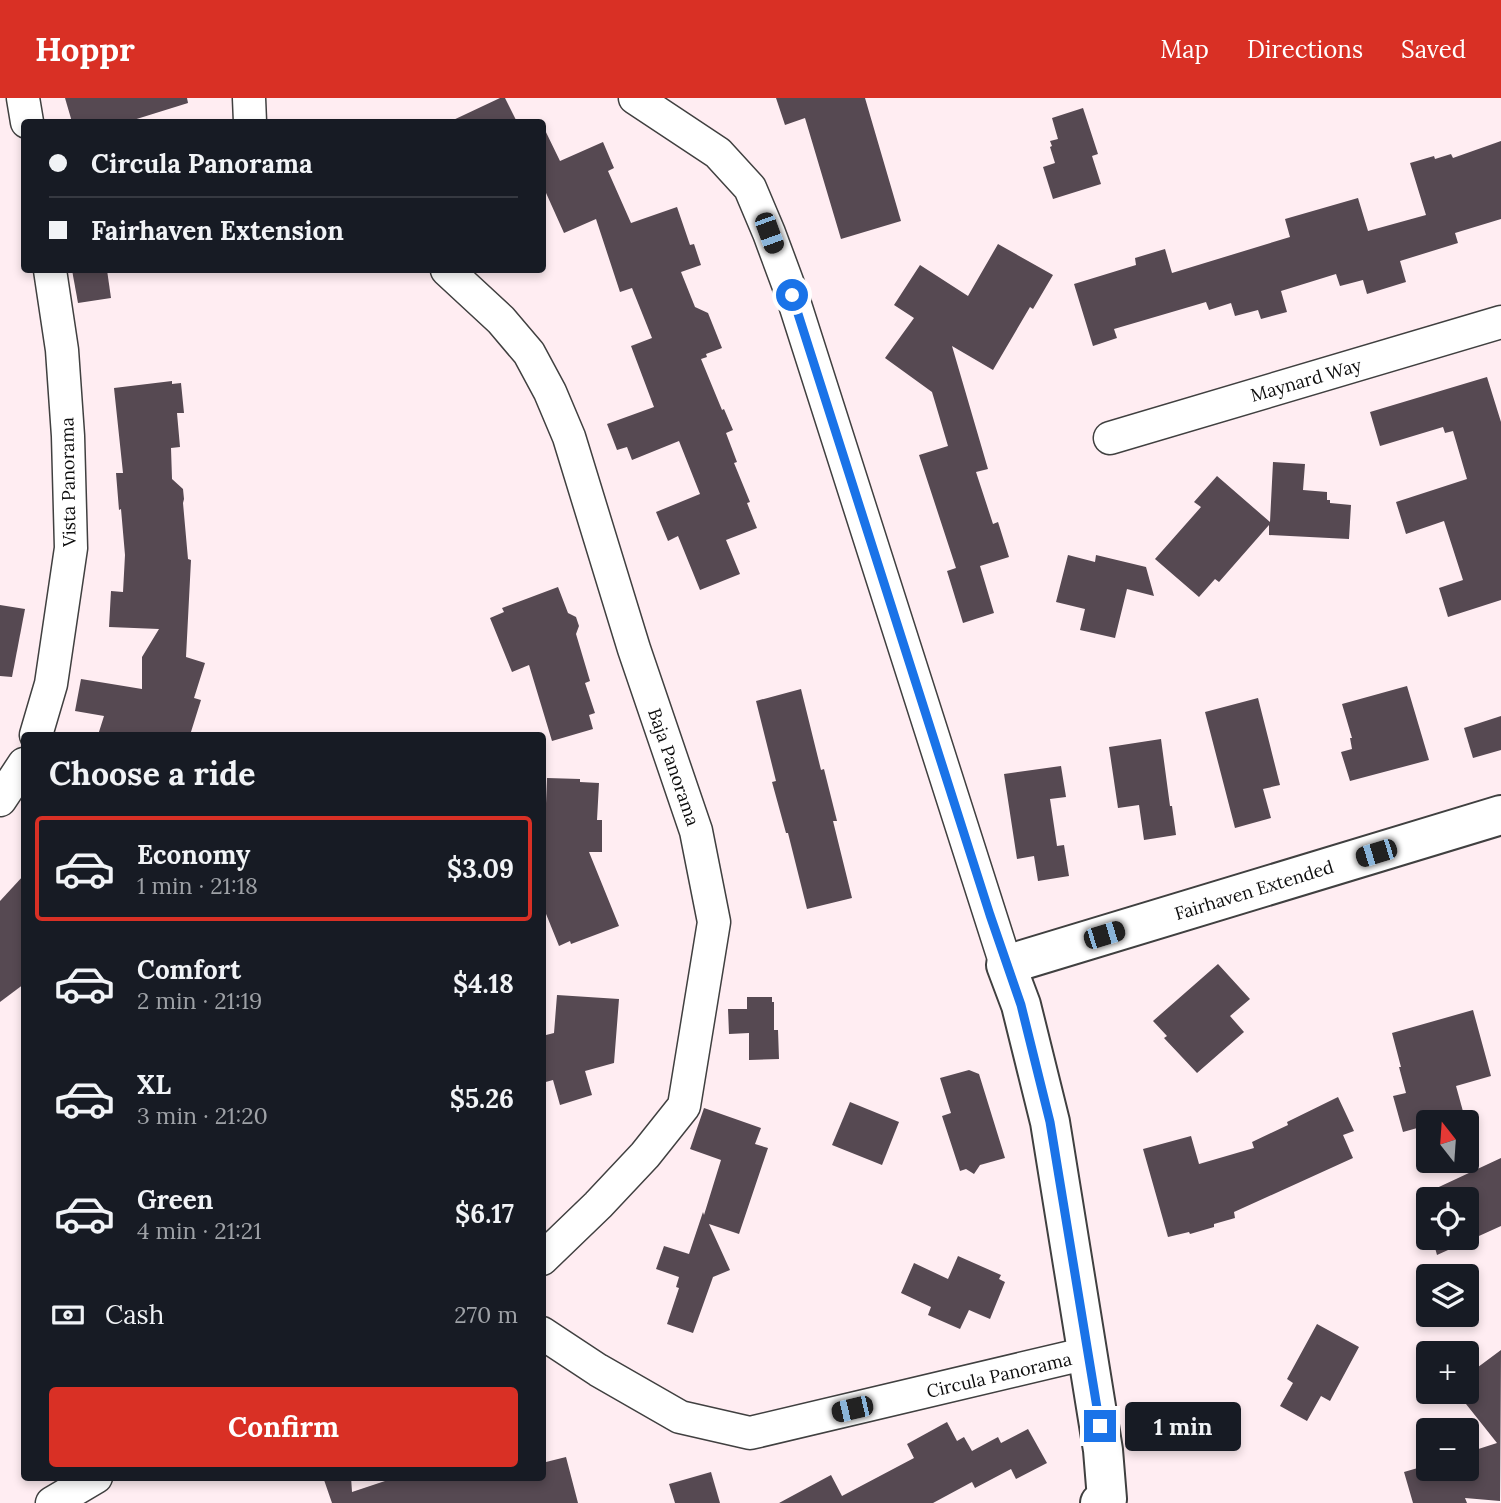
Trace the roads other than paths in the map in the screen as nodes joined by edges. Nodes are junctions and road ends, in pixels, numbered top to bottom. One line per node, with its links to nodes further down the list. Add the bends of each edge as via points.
1 (23, 98): 4 (street)
2 (249, 98): 5 (street)
3 (635, 98): 14 (street, Circula Panorama, via 718,153 750,188 792,295)
4 (26, 119)
5 (250, 119)
6 (50, 273): 10 (street, Vista Panorama, via 65,387 71,548 51,684)
7 (450, 273): 15 (street, Baja Panorama, via 529,353 564,426 695,831 714,922 684,1106 645,1155)
8 (1501, 322): 9 (street, Maynard Way)
9 (1110, 438)
10 (37, 732)
11 (21, 768): 12 (street)
12 (0, 800)
13 (1501, 815): 14 (street, Fairhaven Extended)
14 (1006, 965): 17 (street, Circula Panorama, via 1021,1005 1050,1122)
15 (546, 1255)
16 (546, 1336): 17 (street, Circula Panorama, via 680,1417 750,1433)
17 (1088, 1353): 19 (street, via 1104,1450)
18 (89, 1481): 20 (street)
19 (1105, 1502)
20 (52, 1503)

